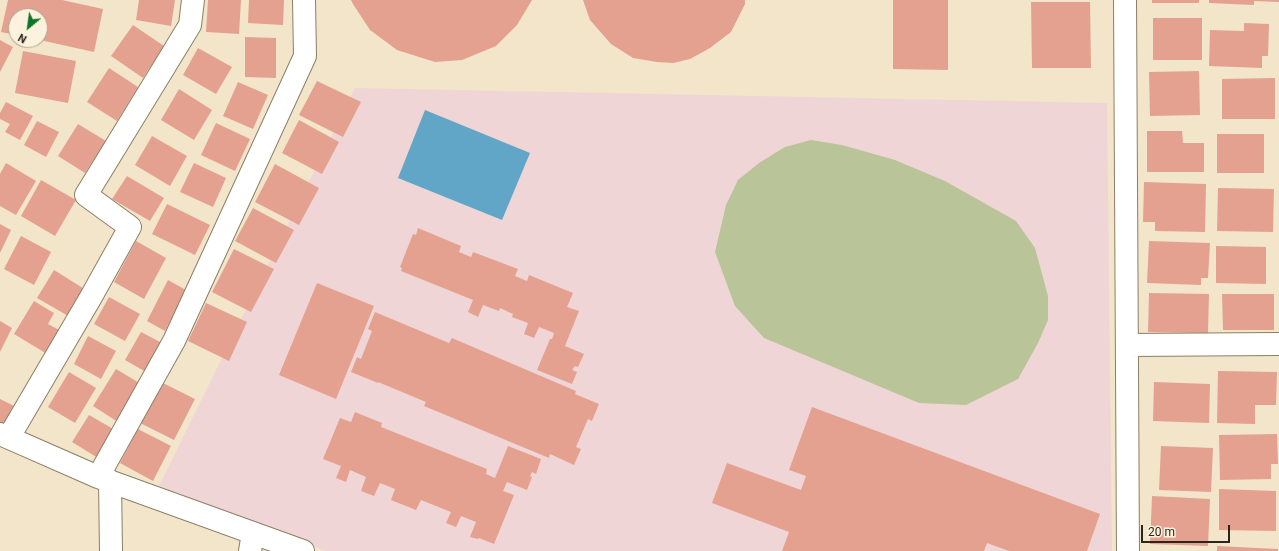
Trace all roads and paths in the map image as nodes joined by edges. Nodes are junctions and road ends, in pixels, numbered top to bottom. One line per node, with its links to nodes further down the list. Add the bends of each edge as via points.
1 (193, 0): 6 (street, via 190,25 86,195 130,226 91,296)
2 (304, 0): 7 (street, via 306,56 174,341)
3 (1125, 0): 5 (street)
4 (1279, 344): 5 (street)
5 (1128, 345): 11 (street)
6 (4, 436): 7 (street)
7 (104, 479): 8 (street); 9 (street)
8 (251, 542): 10 (street)
9 (111, 551)
10 (303, 551)
11 (1128, 551)

